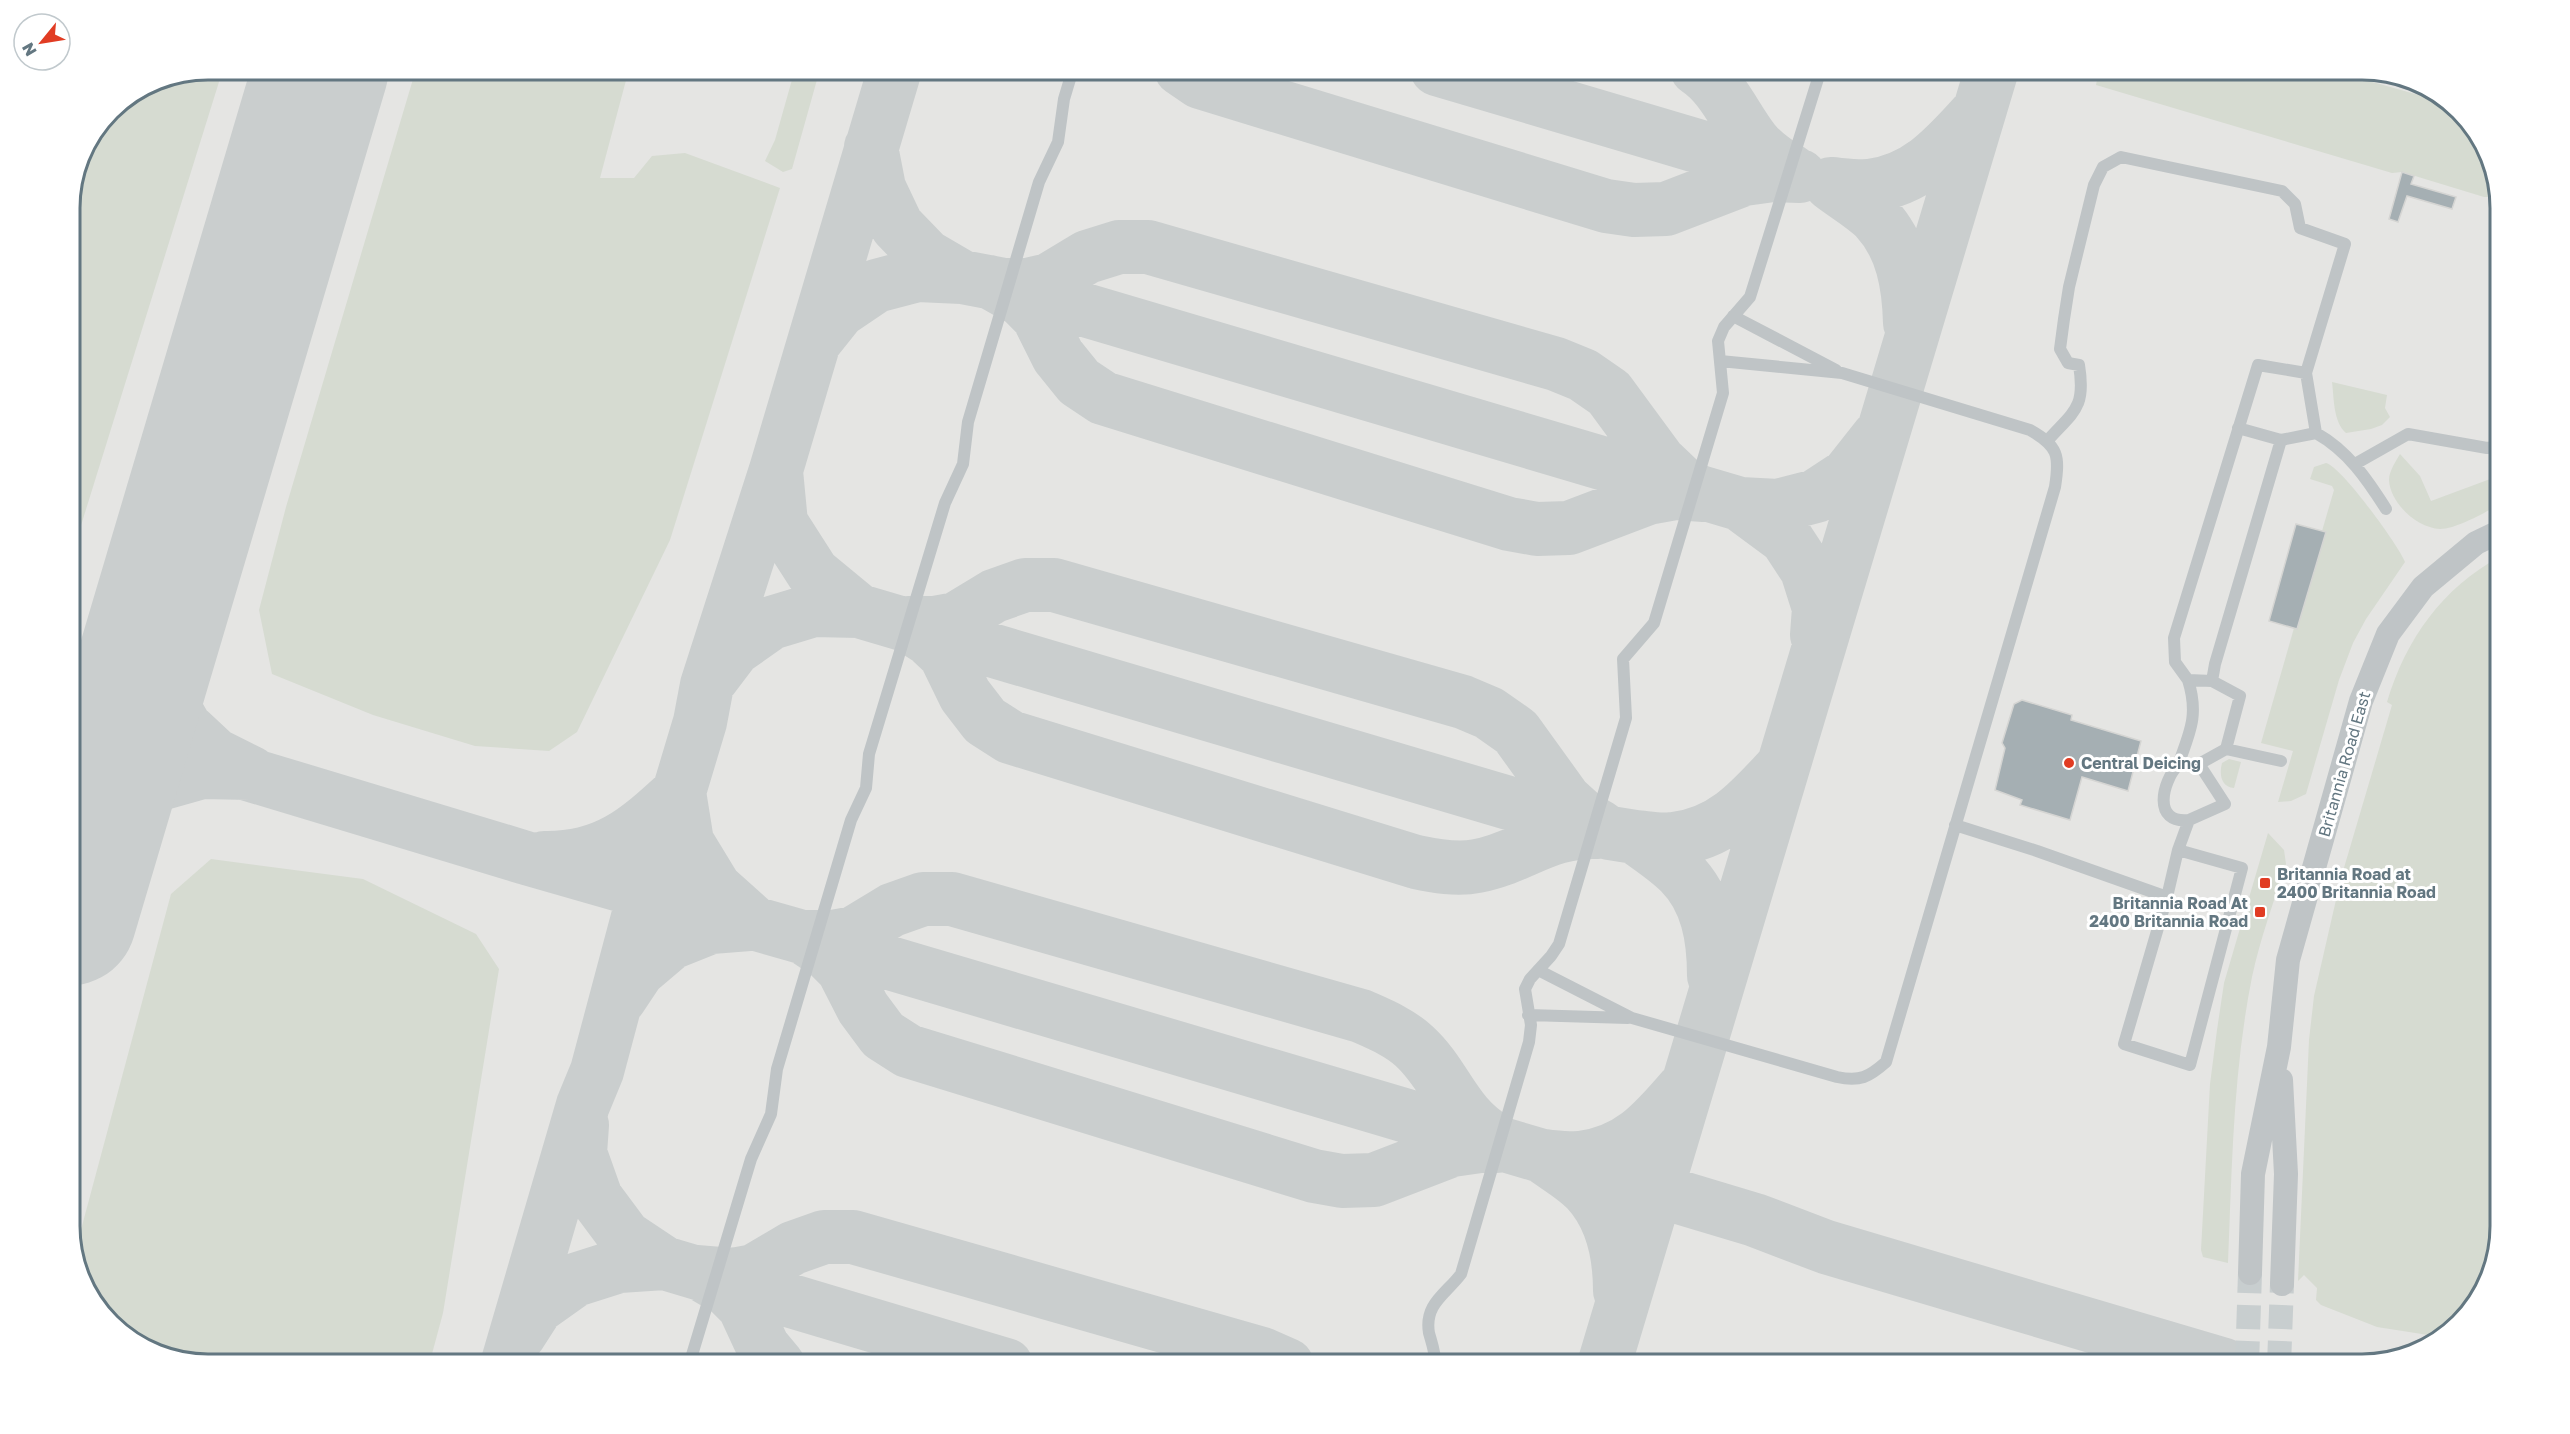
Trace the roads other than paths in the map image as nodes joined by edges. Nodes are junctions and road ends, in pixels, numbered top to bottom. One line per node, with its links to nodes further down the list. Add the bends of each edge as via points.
1 (1070, 80): 31 (lane, via 1058,142 1039,182 968,422 963,464 945,503 869,754 866,788 850,820 777,1069 771,1114 751,1159)
2 (1815, 80): 3 (lane, via 1750,297)
3 (1733, 316): 4 (lane, via 1720,333); 5 (lane)
4 (1720, 361): 5 (lane); 25 (lane, via 1723,393 1654,623 1623,659 1626,718 1559,944)
5 (1842, 373): 9 (lane, via 2030,430)
6 (2306, 373): 7 (lane, via 2258,365); 8 (lane); 9 (lane, via 2345,244 2300,228 2295,204 2282,191 2121,157 2103,167 2094,185 2069,287 2060,349 2068,363 2079,365 2083,388 2078,406)
7 (2238, 428): 10 (lane); 15 (lane, via 2174,638 2175,662)
8 (2316, 433): 10 (lane); 12 (lane, via 2333,442)
9 (2048, 440): 22 (lane, via 2056,459 2055,487)
10 (2281, 440): 16 (lane)
11 (2490, 448): 12 (lane, via 2408,434)
12 (2355, 464): 13 (lane)
13 (2386, 509)
14 (2490, 536): 28 (street, Britannia Road East, via 2476,543 2423,587 2388,634 2361,701 2288,960)
15 (2188, 680): 16 (lane); 20 (lane, via 2195,714)
16 (2212, 681): 17 (lane, via 2240,696)
17 (2226, 749): 18 (lane); 19 (lane)
18 (2281, 761)
19 (2199, 764): 20 (lane); 21 (lane, via 2225,804)
20 (2178, 765): 21 (lane, via 2165,793 2164,809 2168,817 2177,821)
21 (2189, 820): 23 (lane)
22 (1955, 825): 24 (lane); 27 (lane, via 1886,1062 1875,1071 1853,1080 1837,1077)
23 (2178, 850): 24 (lane); 24 (lane, via 2242,868 2190,1065 2124,1044)
24 (2167, 897)
25 (1538, 969): 26 (lane, via 1525,989); 27 (lane)
26 (1528, 1015): 27 (lane); 32 (lane, via 1529,1042 1461,1274 1429,1313)
27 (1632, 1018)
28 (2279, 1047): 29 (street, Britannia Road East, via 2253,1174); 30 (street, Britannia Road East, via 2286,1174)
29 (2250, 1273)
30 (2282, 1284)
31 (693, 1354)
32 (1434, 1354)

